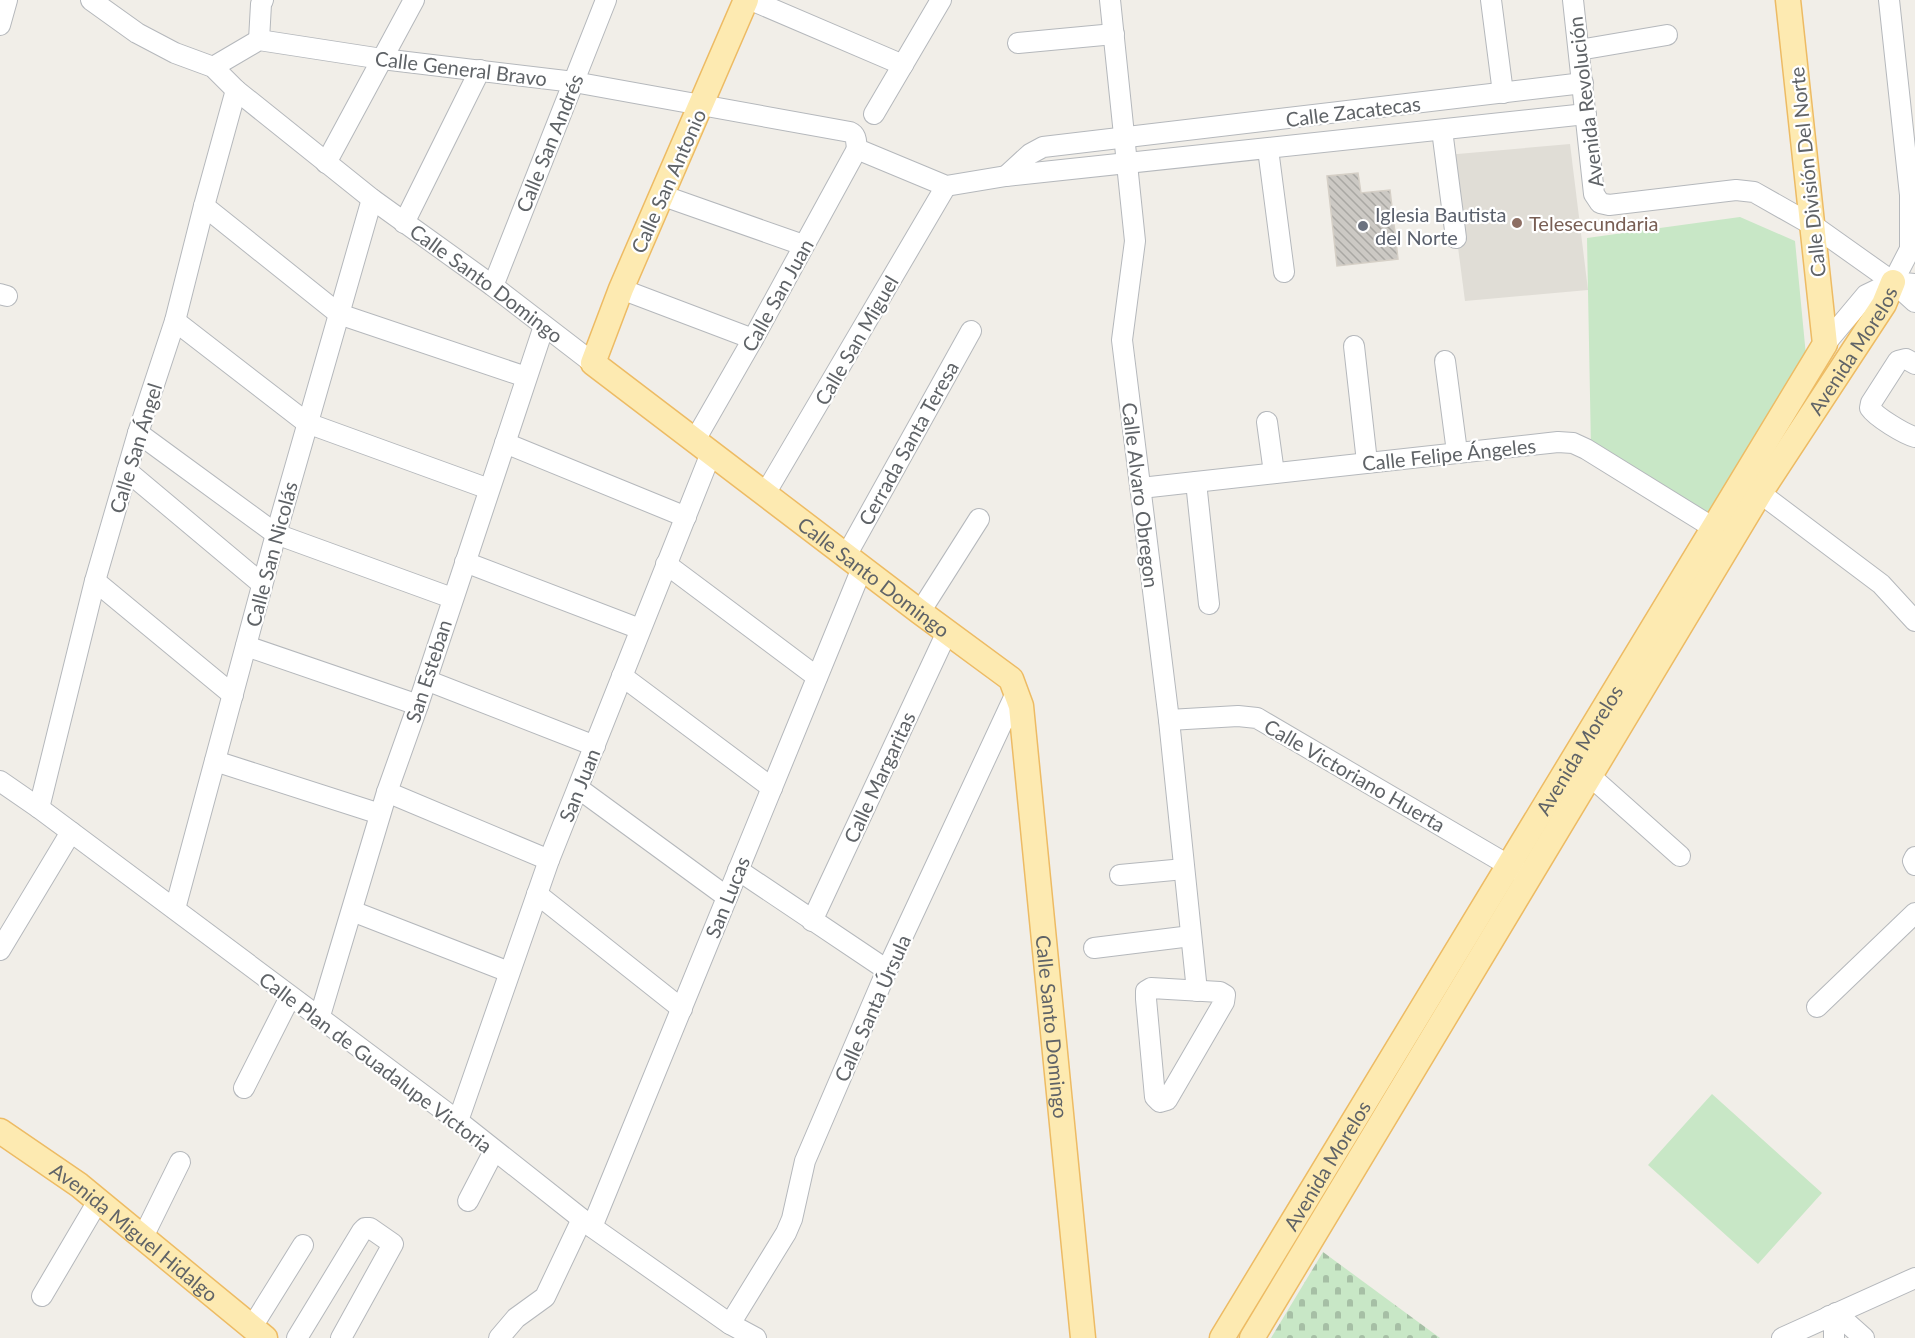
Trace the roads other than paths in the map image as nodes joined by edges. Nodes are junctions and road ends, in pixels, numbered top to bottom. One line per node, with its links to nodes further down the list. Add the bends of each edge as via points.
1 (8, 0): 14 (street)
2 (91, 0): 22 (street, via 137,33)
3 (263, 0): 17 (street)
4 (414, 0): 20 (street)
5 (606, 0): 24 (street, Calle San Andrés)
6 (746, 0): 28 (main road, Calle San Antonio)
7 (752, 0): 21 (street)
8 (941, 0): 21 (street)
9 (1110, 0): 15 (street, Calle Alvaro Obregon)
10 (1491, 0): 27 (street)
11 (1573, 0): 19 (street, Avenida Revolución)
12 (1788, 0): 45 (main road, Calle División Del Norte)
13 (1889, 0): 49 (street, via 1911,195 1910,249)
14 (0, 25)
15 (1114, 34): 18 (street); 33 (street, Calle Alvaro Obregon)
16 (1667, 35): 19 (street)
17 (259, 40): 20 (street, Calle General Bravo); 22 (street)
18 (1018, 43)
19 (1579, 50): 25 (street, Avenida Revolución)
20 (382, 59): 23 (street, Calle General Bravo); 37 (street)
21 (903, 65): 29 (street)
22 (213, 67): 26 (street, Calle Santo Domingo)
23 (480, 70): 24 (street, Calle General Bravo); 44 (street)
24 (574, 82): 28 (street, Calle General Bravo); 50 (street, Calle San Andrés)
25 (1583, 83): 27 (street, Calle Zacatecas); 30 (street, Avenida Revolución)
26 (236, 90): 37 (street, Calle Santo Domingo); 43 (street, Calle San Ángel)
27 (1503, 93): 31 (street, Calle Zacatecas)
28 (702, 104): 34 (street, Calle General Bravo); 41 (main road, Calle San Antonio)
29 (874, 114)
30 (1586, 114): 32 (street, Calle Zacatecas); 45 (street, Avenida Revolución, via 1594,194 1600,203 1736,190 1754,192)
31 (1239, 124): 33 (street, Calle Zacatecas); 36 (street)
32 (1442, 130): 35 (street, Calle Zacatecas); 46 (street)
33 (1124, 138): 38 (street, Calle Alvaro Obregon); 39 (street, Calle Zacatecas, via 1042,147)
34 (856, 142): 40 (street, Calle General Bravo); 47 (street, Calle San Juan)
35 (1268, 149): 36 (street, Calle Zacatecas); 48 (street)
36 (1242, 152): 38 (street, Calle Zacatecas)
37 (326, 163): 42 (street, Calle Santo Domingo)
38 (1127, 164): 39 (street, Calle Zacatecas); 75 (street, Calle Alvaro Obregon, via 1135,241 1122,340)
39 (1006, 176): 40 (street, Calle Zacatecas)
40 (946, 186): 78 (street, Calle San Miguel)
41 (661, 195): 47 (street); 51 (main road, Calle San Antonio)
42 (372, 199): 44 (street, Calle Santo Domingo); 53 (street, Calle San Nicolás)
43 (204, 206): 53 (street); 54 (street, Calle San Ángel)
44 (404, 224): 50 (street, Calle Santo Domingo)
45 (1814, 226): 49 (street); 58 (main road, Calle División Del Norte)
46 (1456, 238)
47 (803, 245): 57 (street, Calle San Juan)
48 (1284, 272)
49 (1904, 283): 52 (street); 58 (street, Avenida Morelos, via 1866,294); 77 (main road, Avenida Morelos, via 1884,304)
50 (493, 286): 55 (street, Calle Santo Domingo)
51 (621, 289): 57 (street); 61 (main road, Calle San Antonio)
52 (1915, 302)
53 (339, 314): 63 (street); 65 (street, Calle San Nicolás)
54 (175, 321): 65 (street); 66 (street, Calle San Ángel)
55 (544, 326): 61 (street, Calle Santo Domingo); 63 (street, San Esteban)
56 (971, 331): 84 (street, Cerrada Santa Teresa)
57 (753, 339): 69 (street, Calle San Juan)
58 (1825, 345): 82 (main road, Avenida Morelos)
59 (1354, 346): 71 (street)
60 (1445, 361): 70 (street)
61 (593, 363): 69 (main road, Calle Santo Domingo)
62 (1915, 363): 67 (street, via 1898,361 1870,408)
63 (526, 377): 68 (street, San Esteban)
64 (1267, 422): 73 (street)
65 (307, 423): 76 (street); 81 (street, Calle San Nicolás)
66 (138, 433): 72 (street, Calle San Ángel); 81 (street)
67 (1915, 437)
68 (506, 443): 76 (street, San Esteban); 79 (street)
69 (703, 446): 78 (main road, Calle Santo Domingo); 79 (street, San Juan)
70 (1457, 452): 71 (street, Calle Felipe Ángeles); 82 (street, Calle Felipe Ángeles, via 1573,443)
71 (1367, 462): 73 (street, Calle Felipe Ángeles)
72 (127, 471): 86 (street, Calle San Ángel); 87 (street)
73 (1274, 473): 74 (street, Calle Felipe Ángeles)
74 (1196, 482): 75 (street, Calle Felipe Ángeles); 89 (street)
75 (1141, 488): 101 (street, Calle Alvaro Obregon)
76 (489, 489): 83 (street, San Esteban)
77 (1760, 493): 82 (main road, Avenida Morelos); 91 (street, via 1881,584)
78 (765, 494): 84 (main road, Calle Santo Domingo)
79 (686, 517): 85 (street, San Juan)
80 (979, 519): 90 (street)
81 (276, 534): 87 (street, Calle San Nicolás); 88 (street)
82 (1723, 534): 104 (main road, Avenida Morelos); 118 (main road, Avenida Morelos)
83 (465, 562): 88 (street, San Esteban); 92 (street)
84 (854, 562): 90 (main road, Calle Santo Domingo); 96 (street, San Lucas)
85 (666, 564): 92 (street, San Juan); 96 (street)
86 (95, 581): 99 (street); 109 (street, Calle San Ángel)
87 (262, 584): 94 (street, Calle San Nicolás)
88 (452, 598): 97 (street, San Esteban)
89 (1209, 604)
90 (920, 612): 93 (main road, Calle Santo Domingo)
91 (1915, 621)
92 (640, 629): 95 (street, San Juan)
93 (947, 632): 98 (main road, Calle Santo Domingo, via 1011,679); 125 (street, Calle Margaritas)
94 (246, 646): 99 (street, Calle San Nicolás); 100 (street)
95 (622, 676): 102 (street, San Juan); 106 (street)
96 (817, 677): 106 (street, San Lucas)
97 (426, 680): 100 (street, San Esteban); 102 (street)
98 (1017, 691): 129 (street, Calle Santa Úrsula); 157 (main road, Calle Santo Domingo)
99 (233, 695): 103 (street, Calle San Nicolás)
100 (418, 705): 108 (street, San Esteban)
101 (1169, 720): 116 (street, Calle Alvaro Obregon); 118 (street, Calle Victoriano Huerta, via 1257,718)
102 (595, 746): 107 (street, San Juan)
103 (215, 761): 110 (street); 122 (street, Calle San Nicolás)
104 (1589, 775): 112 (street); 118 (main road, Avenida Morelos)
105 (0, 782): 109 (street, Calle Plan de Guadalupe Victoria)
106 (772, 788): 117 (street, San Lucas)
107 (578, 789): 114 (street, San Juan); 121 (street)
108 (387, 792): 110 (street, San Esteban); 114 (street)
109 (39, 808): 111 (street, Calle Plan de Guadalupe Victoria)
110 (380, 814): 123 (street, San Esteban)
111 (71, 832): 122 (street, Calle Plan de Guadalupe Victoria); 128 (street)
112 (1680, 856)
113 (1915, 857): 115 (street)
114 (549, 860): 120 (street, San Juan)
115 (1915, 865)
116 (1184, 869): 119 (street); 126 (street, Calle Alvaro Obregon)
117 (738, 870): 121 (street, San Lucas); 125 (street)
118 (1519, 872): 144 (main road, Avenida Morelos); 146 (main road, Avenida Morelos)
119 (1120, 875)
120 (537, 894): 130 (street, San Juan); 134 (street)
121 (727, 897): 134 (street, San Lucas)
122 (175, 909): 132 (street, Calle Plan de Guadalupe Victoria)
123 (352, 911): 130 (street); 135 (street, San Esteban)
124 (1915, 913): 133 (street)
125 (812, 921): 129 (street)
126 (1191, 936): 127 (street); 131 (street, Calle Alvaro Obregon)
127 (1094, 948)
128 (0, 950)
129 (887, 970): 151 (street, Calle Santa Úrsula, via 804,1161 789,1226)
130 (508, 972): 137 (street, San Juan)
131 (1197, 991): 131 (street, via 1146,991 1155,1097 1160,1102 1167,1100 1226,995)
132 (290, 997): 135 (street, Calle Plan de Guadalupe Victoria); 136 (street)
133 (1816, 1007)
134 (682, 1009): 143 (street, San Lucas)
135 (319, 1019): 137 (street, Calle Plan de Guadalupe Victoria)
136 (244, 1088)
137 (458, 1121): 139 (street, Calle Plan de Guadalupe Victoria)
138 (0, 1131): 141 (main road, Avenida Miguel Hidalgo)
139 (494, 1151): 142 (street); 143 (street, Calle Plan de Guadalupe Victoria)
140 (180, 1162): 145 (street)
141 (99, 1201): 145 (main road, Avenida Miguel Hidalgo); 149 (street)
142 (468, 1201)
143 (587, 1223): 151 (street, Calle Plan de Guadalupe Victoria); 155 (street, San Lucas, via 545,1297 516,1318)
144 (1288, 1229): 146 (street); 158 (main road, Avenida Morelos)
145 (143, 1238): 152 (main road, Avenida Miguel Hidalgo)
146 (1309, 1242): 159 (main road, Avenida Morelos)
147 (303, 1245): 152 (street)
148 (1915, 1278): 150 (street)
149 (42, 1296)
150 (1833, 1315): 160 (street); 161 (street); 162 (street)
151 (730, 1324): 156 (street, Calle Plan de Guadalupe Victoria)
152 (259, 1333)
153 (297, 1338): 154 (street, via 362,1231 370,1228 393,1245)
154 (341, 1338)
155 (499, 1338)
156 (756, 1338)
157 (1083, 1338)
158 (1222, 1338)
159 (1252, 1338)
160 (1782, 1338)
161 (1834, 1338)
162 (1864, 1338)

